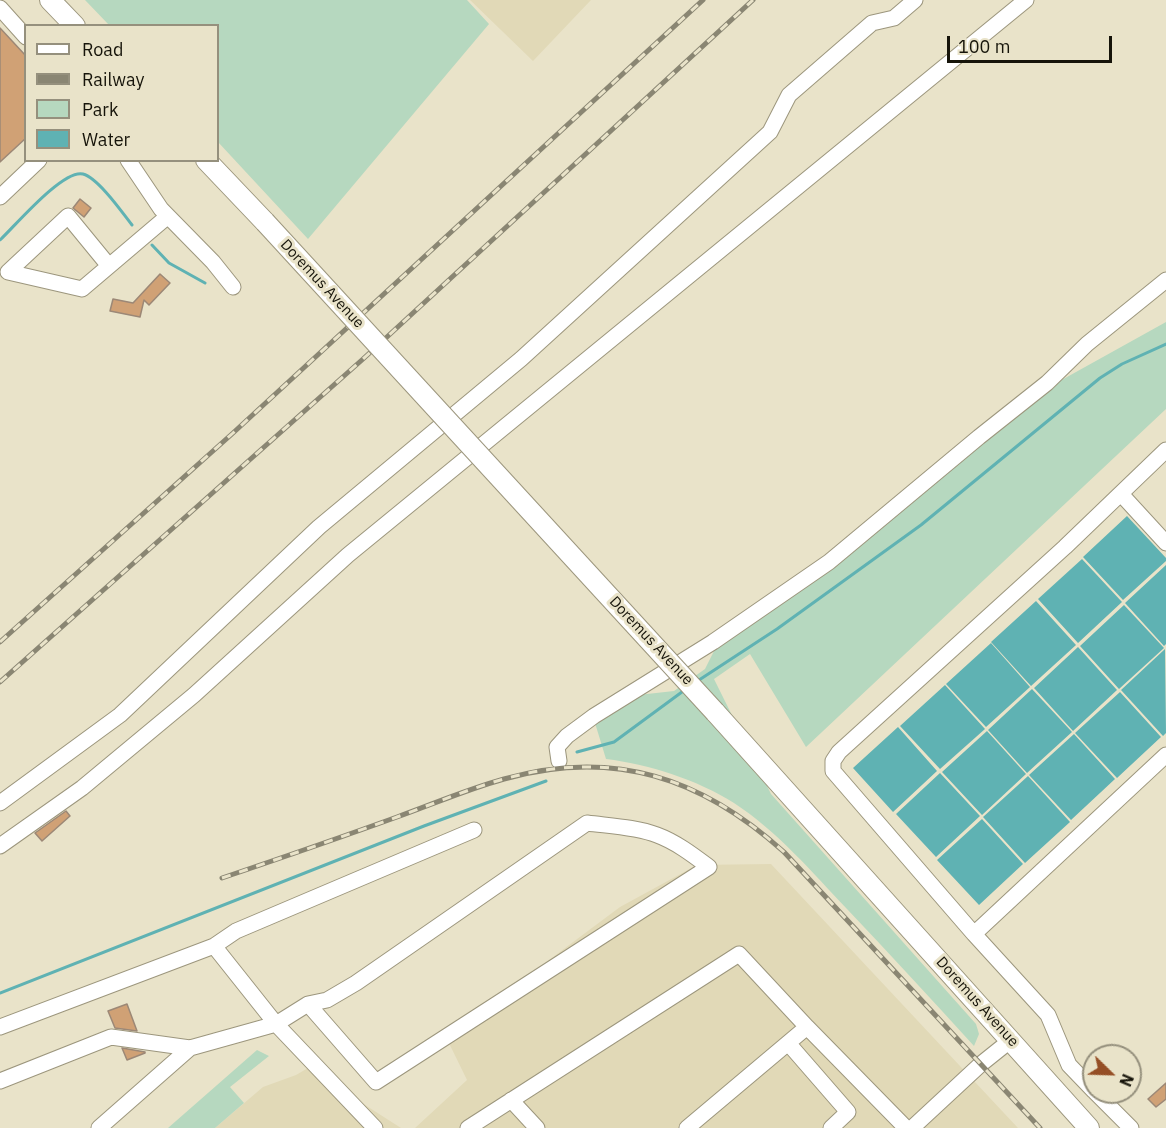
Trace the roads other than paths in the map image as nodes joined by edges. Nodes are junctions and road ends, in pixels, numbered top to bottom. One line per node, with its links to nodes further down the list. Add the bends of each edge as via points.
1 (50, 0): 5 (main road)
2 (915, 0): 20 (street, via 894,18 872,23 789,95 770,132 521,359 319,527 120,715)
3 (1026, 0): 22 (street, via 348,555 177,710 82,788)
4 (0, 8): 6 (street)
5 (73, 24)
6 (24, 35)
7 (37, 162): 10 (street)
8 (129, 162): 11 (street)
9 (208, 162): 29 (main road, Doremus Avenue, bridge, via 716,712)
10 (0, 197)
11 (168, 216): 12 (street); 14 (street)
12 (109, 266): 12 (street, via 82,289 8,272 68,216)
13 (1166, 279): 19 (street, via 1087,344 1047,383 829,561 567,736 558,747)
14 (233, 287)
15 (1166, 450): 16 (street)
16 (1121, 494): 17 (street); 23 (street, via 833,761 833,771)
17 (1166, 543)
18 (1166, 755): 23 (street)
19 (559, 761)
20 (0, 803)
21 (474, 830): 24 (street, via 236,931)
22 (0, 846)
23 (974, 934): 32 (street, via 1048,1015 1069,1065)
24 (214, 946): 26 (street); 27 (street)
25 (308, 1004): 25 (street, via 327,1000 356,983 587,823 659,835 709,867 376,1082); 26 (street)
26 (276, 1023): 31 (street); 37 (street)
27 (0, 1027)
28 (807, 1027): 30 (street); 34 (street, via 739,954); 42 (street)
29 (1011, 1040): 43 (street); 44 (main road, Doremus Avenue)
30 (788, 1043): 40 (street); 41 (street, via 849,1112)
31 (190, 1048): 33 (street, via 111,1037); 36 (street)
32 (1082, 1078)
33 (0, 1081)
34 (511, 1100): 38 (street); 39 (street)
35 (1108, 1104): 45 (street)
36 (99, 1128)
37 (375, 1128)
38 (468, 1128)
39 (537, 1128)
40 (687, 1128)
41 (831, 1128)
42 (906, 1128)
43 (912, 1128)
44 (1089, 1128)
45 (1131, 1128)

